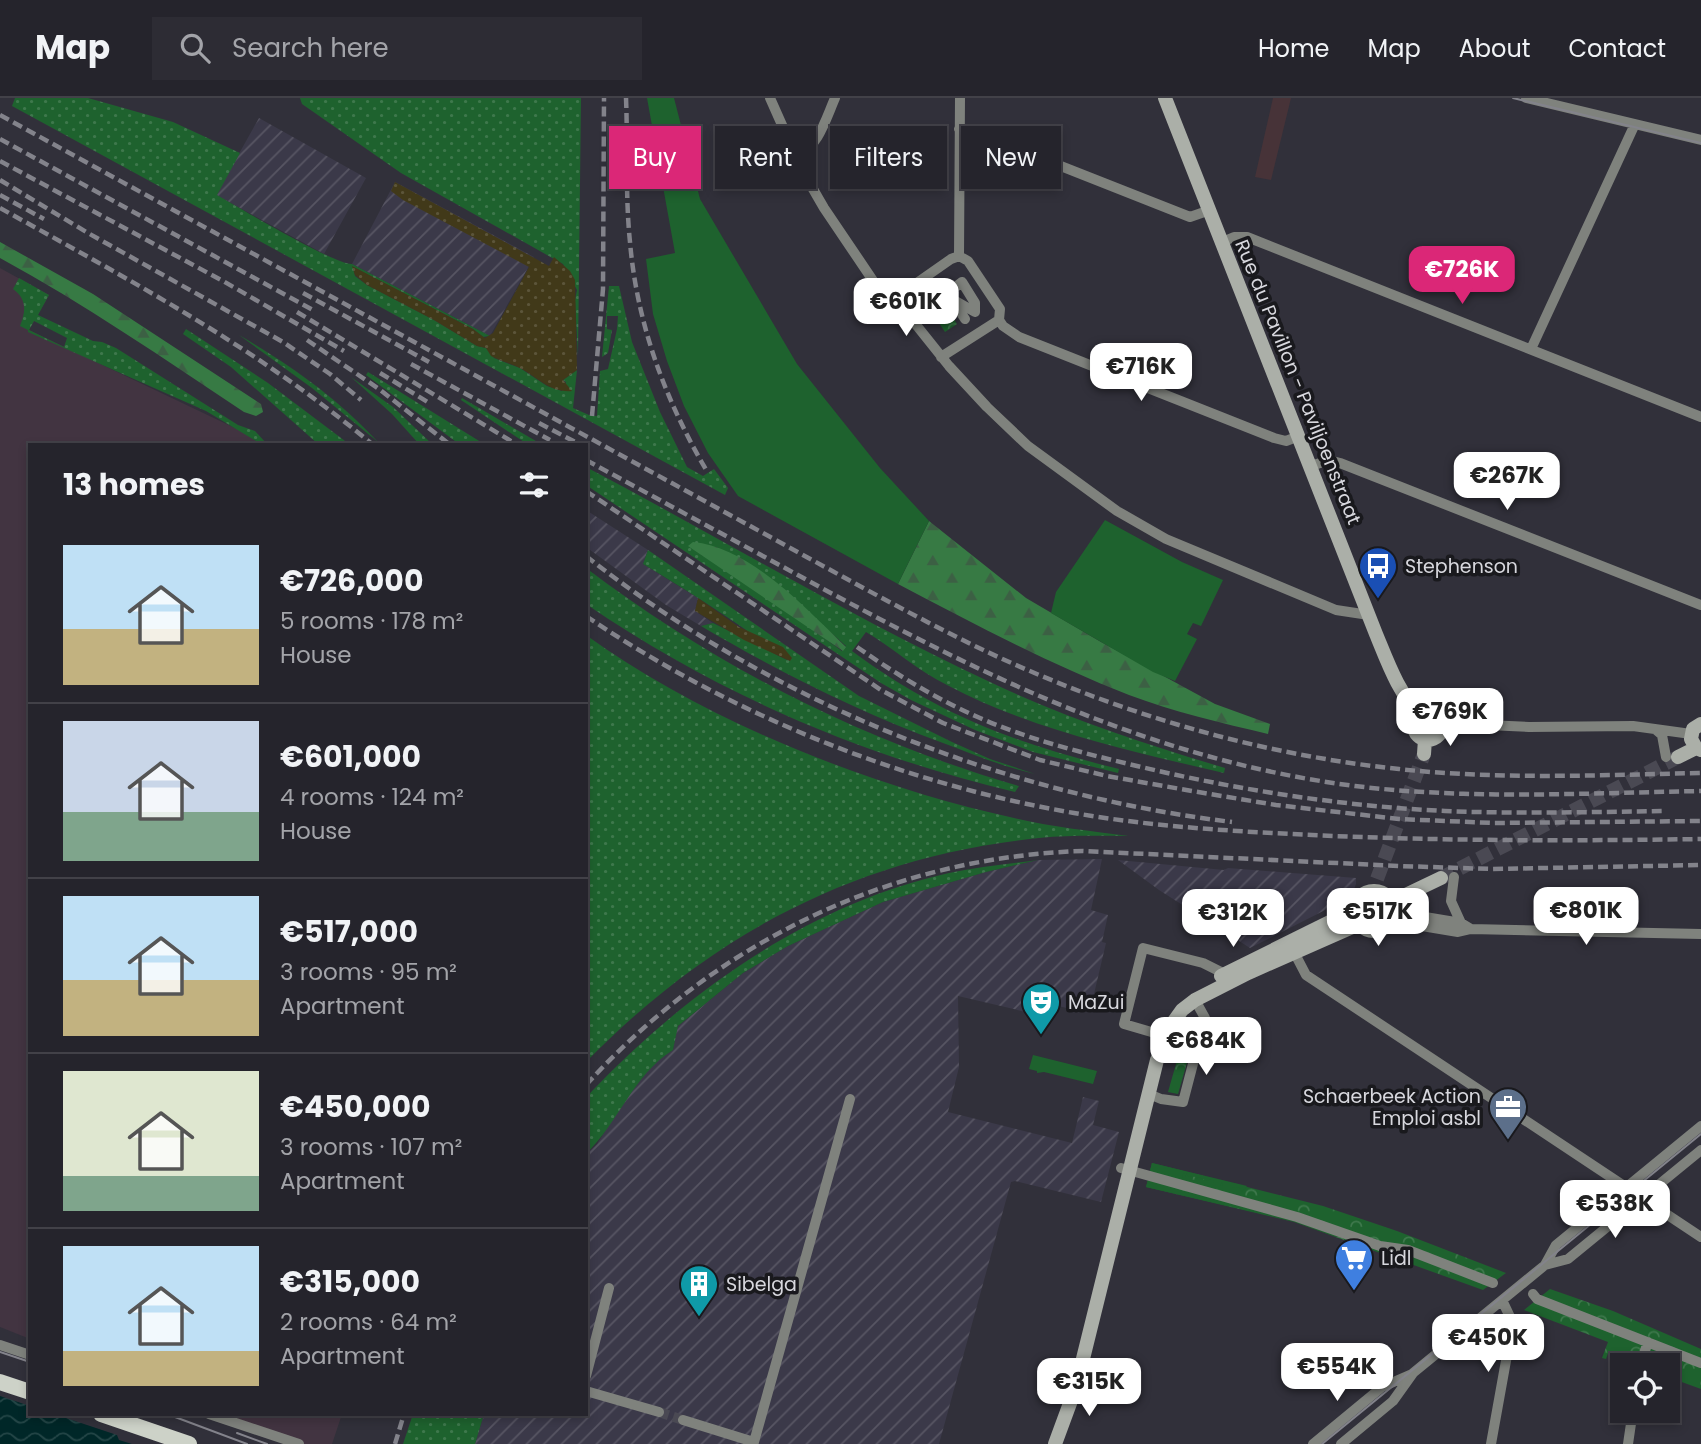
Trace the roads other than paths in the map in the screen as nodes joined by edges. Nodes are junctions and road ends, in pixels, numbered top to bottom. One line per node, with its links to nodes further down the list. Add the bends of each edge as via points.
1 (770, 98): 7 (street)
2 (835, 98): 10 (street)
3 (960, 98): 8 (street)
4 (1165, 98): 12 (main road, Rue du Pavillon - Paviljoenstraat)
5 (1533, 99): 6 (street)
6 (1635, 124): 9 (street); 19 (street)
7 (782, 126)
8 (959, 130): 12 (street, via 972,131 1190,216); 14 (street)
9 (1701, 140)
10 (816, 142)
11 (813, 189): 16 (street)
12 (1210, 210): 13 (main road, Rue du Pavillon - Paviljoenstraat)
13 (1222, 242): 19 (street, via 1247,237); 22 (main road, Rue du Pavillon - Paviljoenstraat)
14 (959, 256): 16 (street); 18 (street, via 968,261 1000,309)
15 (950, 296): 15 (street, via 962,282 978,302 975,312); 17 (street)
16 (891, 301): 20 (street)
17 (965, 319)
18 (999, 320): 20 (street); 22 (street, via 1019,337 1274,438 1286,441)
19 (1531, 349): 21 (street)
20 (942, 357): 25 (street, via 1028,446 1117,511 1212,560 1336,610)
21 (1701, 417)
22 (1299, 436): 23 (main road, Rue du Pavillon - Paviljoenstraat)
23 (1311, 466): 24 (street, via 1329,460 1340,463); 25 (main road, Rue du Pavillon - Paviljoenstraat)
24 (1701, 606)
25 (1369, 615): 26 (main road, Rue du Pavillon - Paviljoenstraat, via 1391,668)
26 (1421, 714): 27 (main road, via 1434,713); 27 (main road, via 1414,728 1425,747 1440,734)
27 (1442, 723): 28 (street)
28 (1655, 729): 29 (street); 30 (street)
29 (1697, 739): 30 (main road)
30 (1672, 757)
31 (1447, 877): 33 (main road); 35 (street, via 1451,901)
32 (1354, 910): 33 (main road, via 1356,900 1374,884 1388,895); 34 (main road); 36 (main road)
33 (1393, 912): 34 (main road, via 1388,926 1376,931); 35 (street, via 1458,932)
34 (1359, 924): 38 (main road)
35 (1466, 926): 37 (street)
36 (1302, 934): 38 (main road); 39 (main road)
37 (1701, 934)
38 (1294, 953): 40 (main road); 47 (street, via 1306,975)
39 (1225, 974): 40 (main road, via 1201,990); 41 (street, via 1203,963 1143,948 1124,1024)
40 (1195, 1000): 41 (main road, via 1182,1010); 42 (street, via 1205,1018 1183,1102)
41 (1165, 1036): 42 (main road)
42 (1149, 1094): 46 (main road)
43 (850, 1099): 71 (street)
44 (1701, 1126): 47 (street)
45 (1701, 1150): 48 (street)
46 (1125, 1169): 51 (street, via 1297,1217 1380,1246 1408,1250); 63 (main road)
47 (1625, 1188): 48 (street); 50 (street, via 1556,1245)
48 (1642, 1197): 49 (street); 50 (street, via 1568,1259)
49 (1701, 1237)
50 (1545, 1265): 54 (street)
51 (1493, 1283)
52 (609, 1288): 60 (street)
53 (1533, 1294): 55 (street)
54 (1502, 1300): 61 (street); 78 (street, via 1511,1333)
55 (1648, 1342): 57 (street); 59 (street)
56 (0, 1345): 58 (street)
57 (1644, 1353)
58 (28, 1355)
59 (1701, 1363)
60 (588, 1368)
61 (1413, 1373): 76 (street, via 1382,1387); 77 (street, via 1393,1401)
62 (0, 1382): 64 (main road)
63 (1076, 1387): 74 (main road); 75 (main road)
64 (28, 1390)
65 (588, 1392): 66 (street)
66 (659, 1412)
67 (107, 1416): 72 (main road)
68 (215, 1416): 73 (street)
69 (683, 1420): 71 (street)
70 (1631, 1423): 79 (street)
71 (755, 1443)
72 (189, 1444)
73 (299, 1444)
74 (1055, 1444)
75 (1065, 1444)
76 (1312, 1444)
77 (1341, 1444)
78 (1491, 1444)
79 (1628, 1444)

